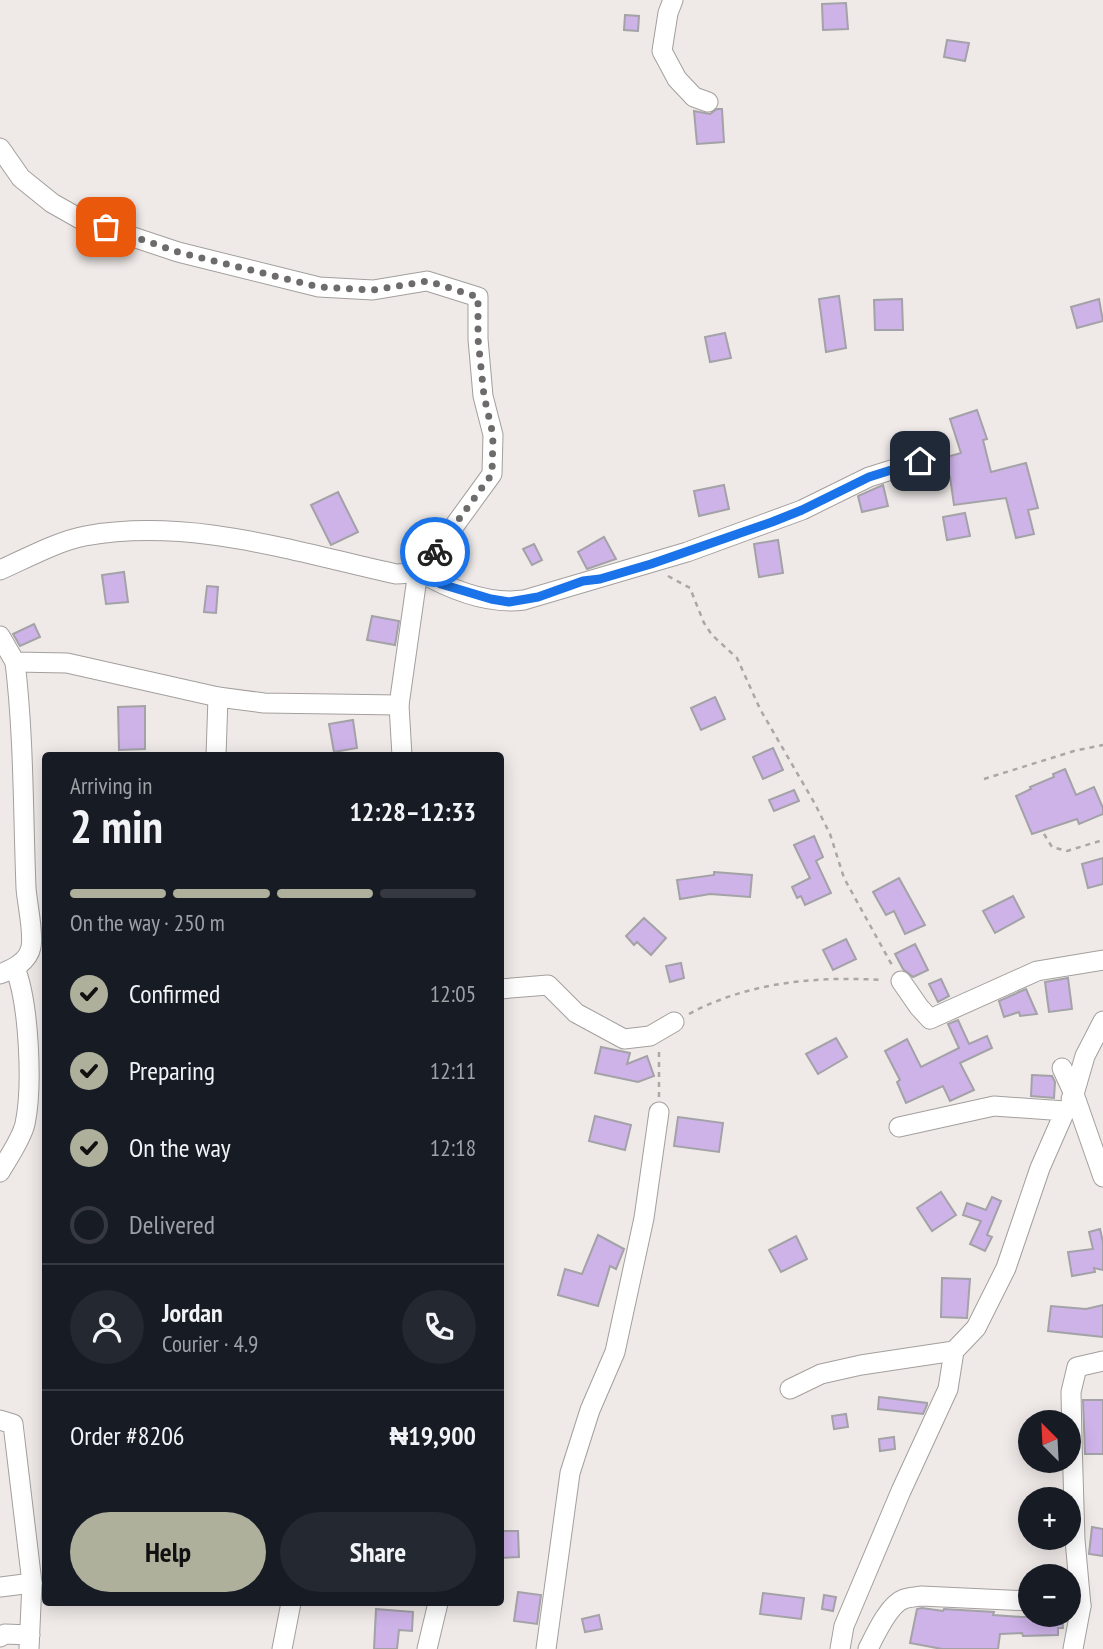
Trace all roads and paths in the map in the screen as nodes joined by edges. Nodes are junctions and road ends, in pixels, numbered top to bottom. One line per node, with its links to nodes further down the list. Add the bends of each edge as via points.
1 (673, 0): 2 (street, via 662,51 677,79 694,97)
2 (708, 102)
3 (0, 148): 7 (street, via 21,178 52,203 82,220 178,252 319,287 373,290 428,281 478,297 484,396 493,435 492,474)
4 (920, 461): 5 (street, via 869,477 772,522)
5 (651, 564): 7 (street, via 509,602 464,592); 20 (path, via 690,588 712,635 737,658 830,834 844,878)
6 (0, 570): 7 (street, via 82,537 135,531 221,535 396,574)
7 (418, 571): 11 (street)
8 (0, 636): 9 (street)
9 (15, 662): 10 (street, via 66,663); 19 (street, via 22,720 31,947 25,959)
10 (218, 697): 11 (street, via 264,703); 13 (street)
11 (399, 705): 14 (street)
12 (1103, 745): 15 (path)
13 (216, 752)
14 (402, 752)
15 (985, 779)
16 (1044, 834): 17 (path, via 1052,847 1067,851)
17 (1103, 840)
18 (1103, 960): 20 (street, via 1037,971 930,1019)
19 (8, 971): 29 (street, via 22,985 29,1064 24,1126)
20 (901, 981): 23 (path, via 783,982 695,1010)
21 (504, 989): 23 (street, via 548,985 576,1013 624,1039 650,1036)
22 (1103, 1021): 26 (street)
23 (674, 1022)
24 (659, 1043): 27 (path)
25 (1062, 1068): 26 (street)
26 (1069, 1102): 28 (street, via 994,1106); 30 (street); 31 (street, via 1040,1168 1006,1268 976,1328)
27 (659, 1112): 46 (street, via 644,1217 615,1352 570,1473)
28 (899, 1127)
29 (0, 1172)
30 (1103, 1177)
31 (954, 1351): 33 (street, via 821,1374); 47 (street, via 948,1389 849,1614)
32 (1103, 1361): 35 (street, via 1077,1367 1071,1392)
33 (790, 1389)
34 (0, 1420): 36 (street, via 13,1424)
35 (1075, 1564)
36 (32, 1583): 37 (street); 43 (street)
37 (0, 1587)
38 (1018, 1600): 48 (street, via 904,1599 896,1603)
39 (289, 1606): 44 (street)
40 (437, 1606): 45 (street)
41 (1074, 1627): 49 (street)
42 (0, 1637): 43 (street, via 5,1634)
43 (30, 1642)
44 (282, 1649)
45 (427, 1649)
46 (546, 1649)
47 (840, 1649)
48 (868, 1649)
49 (1073, 1649)

